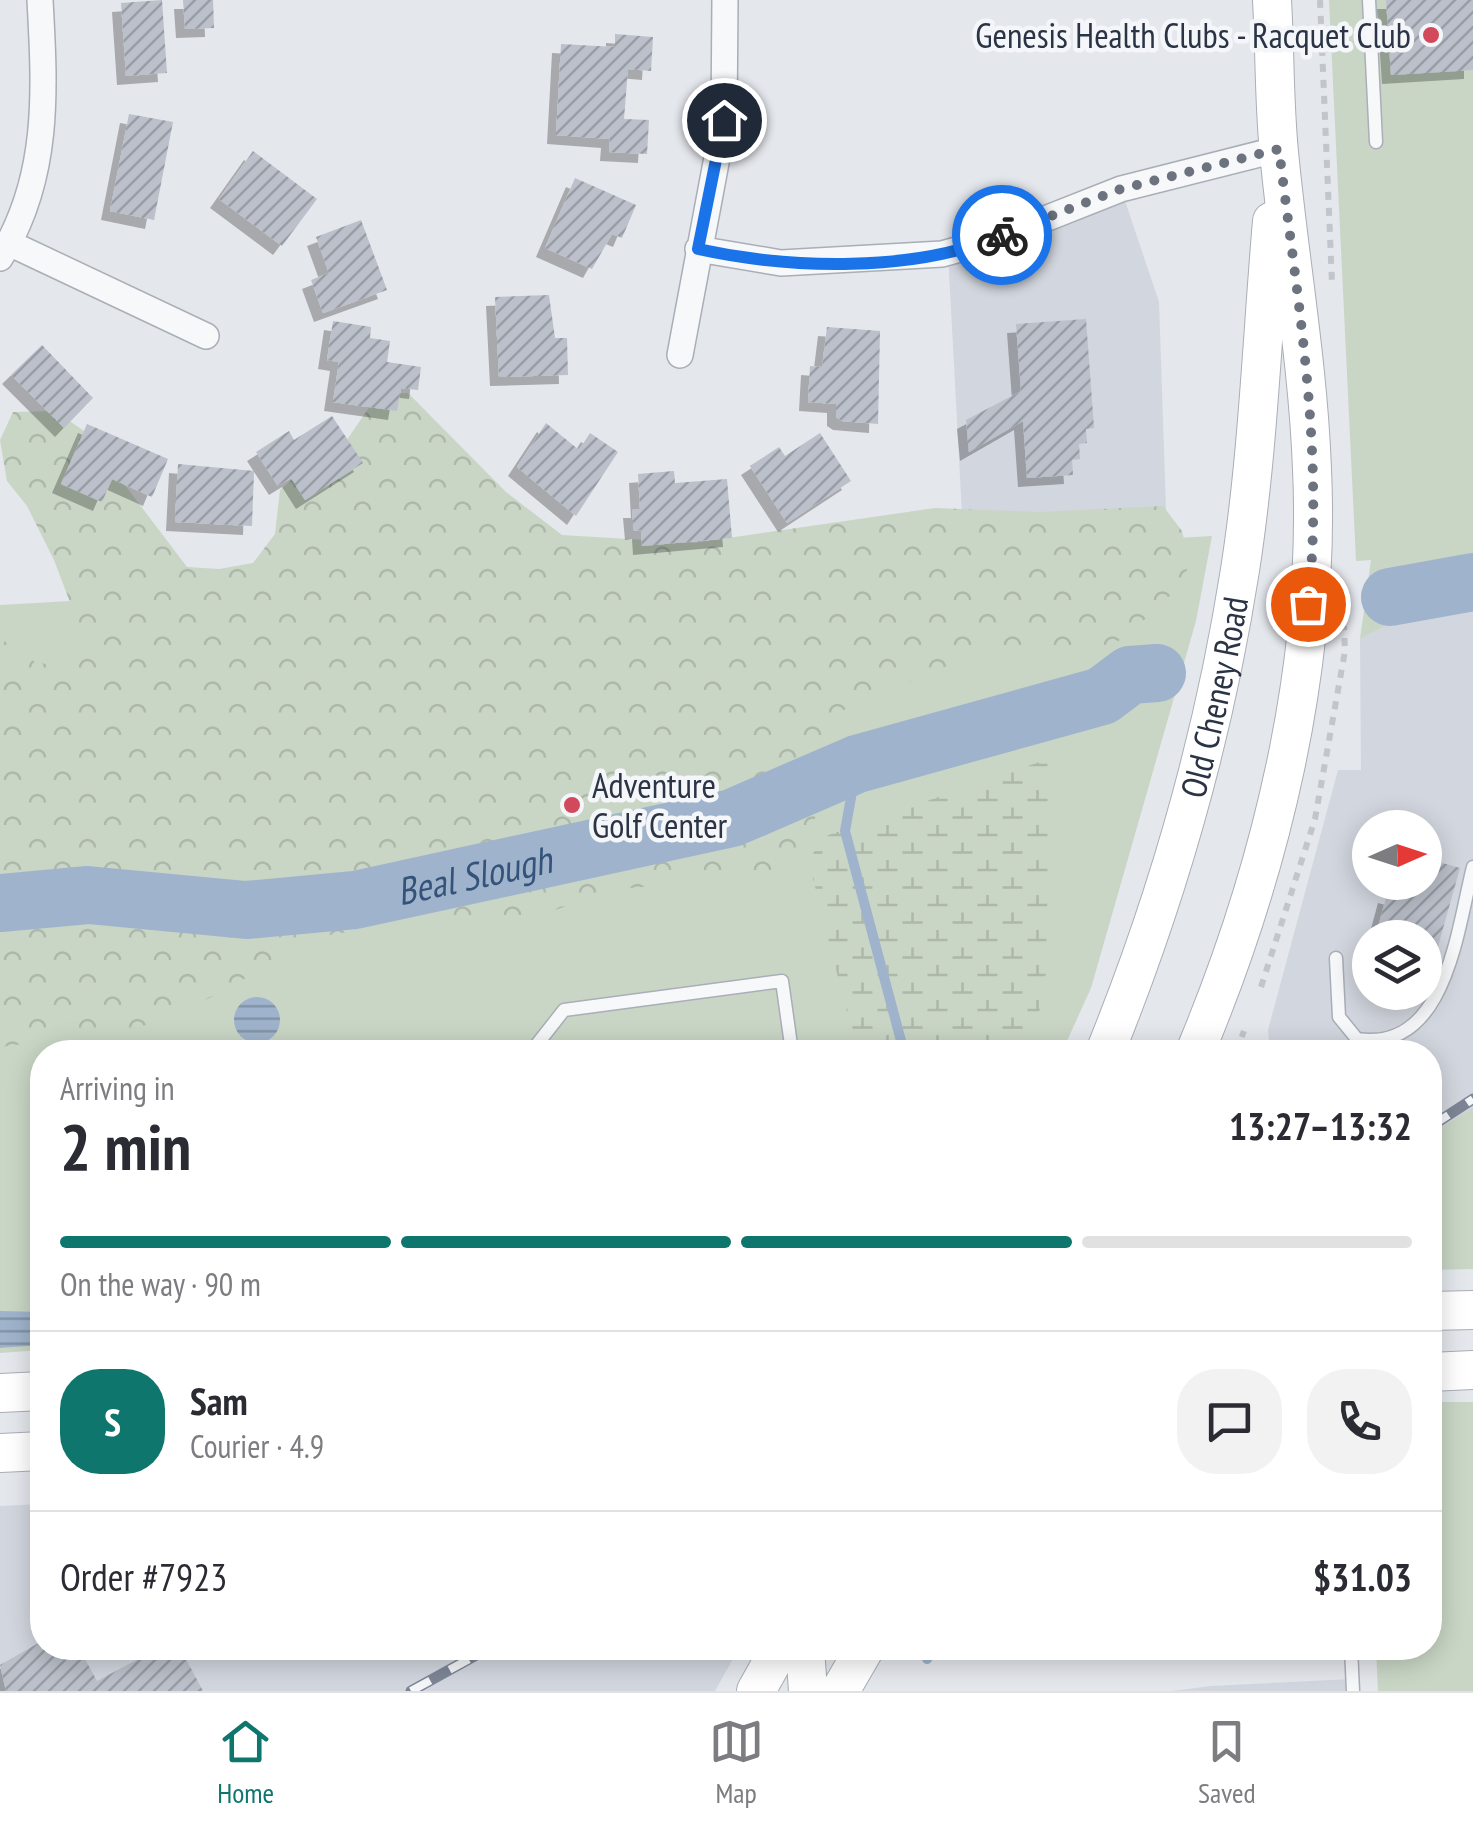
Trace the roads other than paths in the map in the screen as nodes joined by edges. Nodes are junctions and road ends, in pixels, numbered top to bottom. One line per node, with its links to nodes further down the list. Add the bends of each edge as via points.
1 (40, 0): 8 (street, via 46,102 41,150)
2 (725, 0): 7 (street, via 724,120)
3 (1272, 0): 6 (main road, Old Cheney Road)
4 (1369, 0): 5 (lane)
5 (1376, 142)
6 (1279, 149): 7 (street, via 1121,189 942,254 781,263); 15 (main road, Old Cheney Road, via 1251,478 1221,672 1179,846); 16 (main road, Old Cheney Road, via 1308,403 1311,576 1296,709 1275,805)
7 (698, 249): 10 (street)
8 (5, 251): 9 (street)
9 (206, 336)
10 (680, 354)
11 (1473, 867): 18 (lane, via 1441,988 1426,1013)
12 (1336, 958): 17 (lane, via 1338,1016)
13 (540, 1040): 14 (lane, via 564,1010 782,982)
14 (790, 1040)
15 (1109, 1040)
16 (1199, 1040)
17 (1365, 1040)
18 (1386, 1040)
19 (1473, 1310): 20 (main road)
20 (1442, 1311)
21 (1473, 1370): 22 (main road)
22 (1442, 1371)
23 (30, 1392): 24 (main road)
24 (0, 1394)
25 (30, 1452): 26 (main road)
26 (0, 1453)
27 (773, 1660): 31 (main road)
28 (806, 1660): 32 (main road)
29 (858, 1660): 33 (main road)
30 (1352, 1660): 34 (lane)
31 (756, 1691)
32 (808, 1691)
33 (840, 1691)
34 (1353, 1691)

